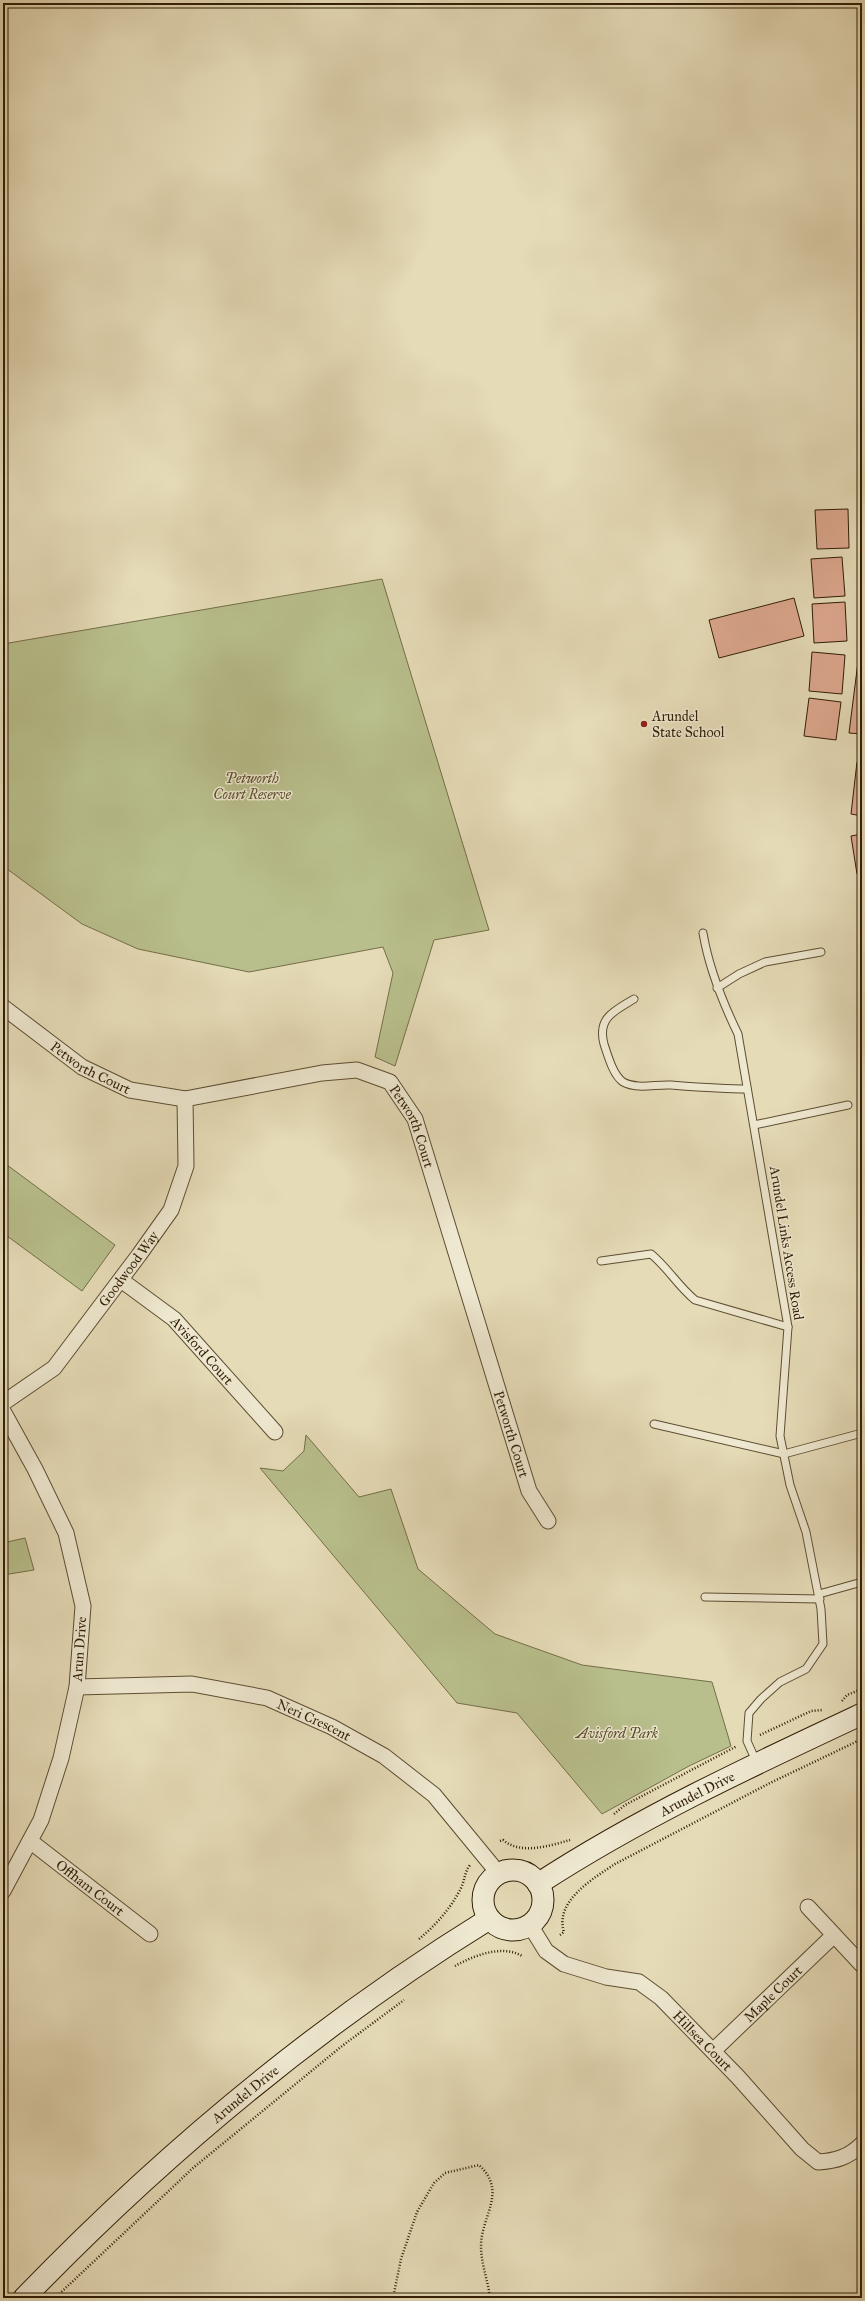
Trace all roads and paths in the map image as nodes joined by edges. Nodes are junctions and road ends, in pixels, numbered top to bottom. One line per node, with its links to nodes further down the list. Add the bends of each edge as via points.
1 (703, 933): 3 (lane, Arundel Links Access Road, via 707,958)
2 (821, 952): 3 (lane, via 765,962)
3 (717, 988): 6 (lane, Arundel Links Access Road, via 738,1034)
4 (634, 999): 6 (lane, via 605,1019 602,1029 614,1071 622,1081 635,1086)
5 (3, 1007): 7 (street, Petworth Court, via 82,1067 130,1090)
6 (747, 1089): 9 (lane, Arundel Links Access Road)
7 (185, 1099): 11 (street, Goodwood Way, via 186,1166 171,1210); 19 (street, Petworth Court, via 322,1073 357,1070 390,1082 415,1119 529,1491)
8 (848, 1105): 9 (lane)
9 (754, 1125): 12 (lane, Arundel Links Access Road)
10 (601, 1260): 12 (lane, via 651,1254 695,1300)
11 (121, 1280): 13 (street, Goodwood Way, via 54,1368); 16 (street, Avisford Court, via 174,1319)
12 (788, 1327): 18 (lane, Arundel Links Access Road, via 780,1436)
13 (3, 1403)
14 (3, 1411): 23 (street, Arun Drive, via 66,1533 82,1606)
15 (654, 1424): 18 (lane)
16 (275, 1432)
17 (862, 1434): 18 (lane)
18 (784, 1454): 22 (lane, Arundel Links Access Road, via 790,1485 806,1532)
19 (548, 1521)
20 (862, 1582): 22 (lane)
21 (705, 1597): 22 (lane)
22 (819, 1597): 29 (lane, Arundel Links Access Road, via 823,1644 806,1669 780,1682 760,1699 749,1713)
23 (76, 1687): 33 (street, Arun Drive, via 62,1758 41,1820); 36 (street, Neri Crescent, via 192,1684 267,1698 310,1717 384,1756 434,1795)
24 (862, 1689): 25 (path)
25 (836, 1704)
26 (826, 1709): 29 (path, via 811,1711)
27 (862, 1714): 30 (main road, Arundel Drive)
28 (862, 1739): 43 (path, via 770,1783 615,1864 593,1879 572,1899 565,1910 562,1921 564,1932)
29 (747, 1741): 30 (lane, Arundel Links Access Road); 31 (path, via 687,1771 625,1806)
30 (757, 1763): 37 (main road, Arundel Drive, via 581,1856)
31 (613, 1816)
32 (572, 1839): 34 (path, via 546,1846 522,1848)
33 (30, 1841): 38 (street, Arun Drive); 42 (street, Offham Court)
34 (500, 1841)
35 (470, 1866): 45 (path, via 449,1908)
36 (499, 1874): 37 (main road, via 509,1870 520,1871); 40 (main road, via 490,1880 485,1889 484,1905)
37 (538, 1884): 41 (main road, via 542,1906 538,1917)
38 (3, 1891)
39 (808, 1907): 44 (street)
40 (489, 1919): 41 (main road, via 509,1930); 52 (main road, Arundel Drive, via 398,1977 256,2084 156,2170 61,2259)
41 (530, 1925): 50 (street, Hillsea Court, via 546,1952 564,1964 606,1977 639,1982 661,1998)
42 (150, 1934)
43 (560, 1935)
44 (834, 1936): 47 (street); 50 (street, Maple Court)
45 (416, 1941)
46 (522, 1956): 48 (path, via 505,1950 478,1956)
47 (862, 1965)
48 (450, 1969)
49 (410, 1996): 53 (path, via 342,2046 217,2147 147,2209)
50 (713, 2051): 51 (street, Hillsea Court, via 802,2149 818,2162 834,2161 852,2154)
51 (862, 2144)
52 (24, 2298)
53 (55, 2298)
54 (393, 2298): 55 (path, via 399,2279 401,2259 417,2212 428,2192 445,2173 479,2165 487,2172 493,2198 481,2244 482,2266)
55 (490, 2298)

